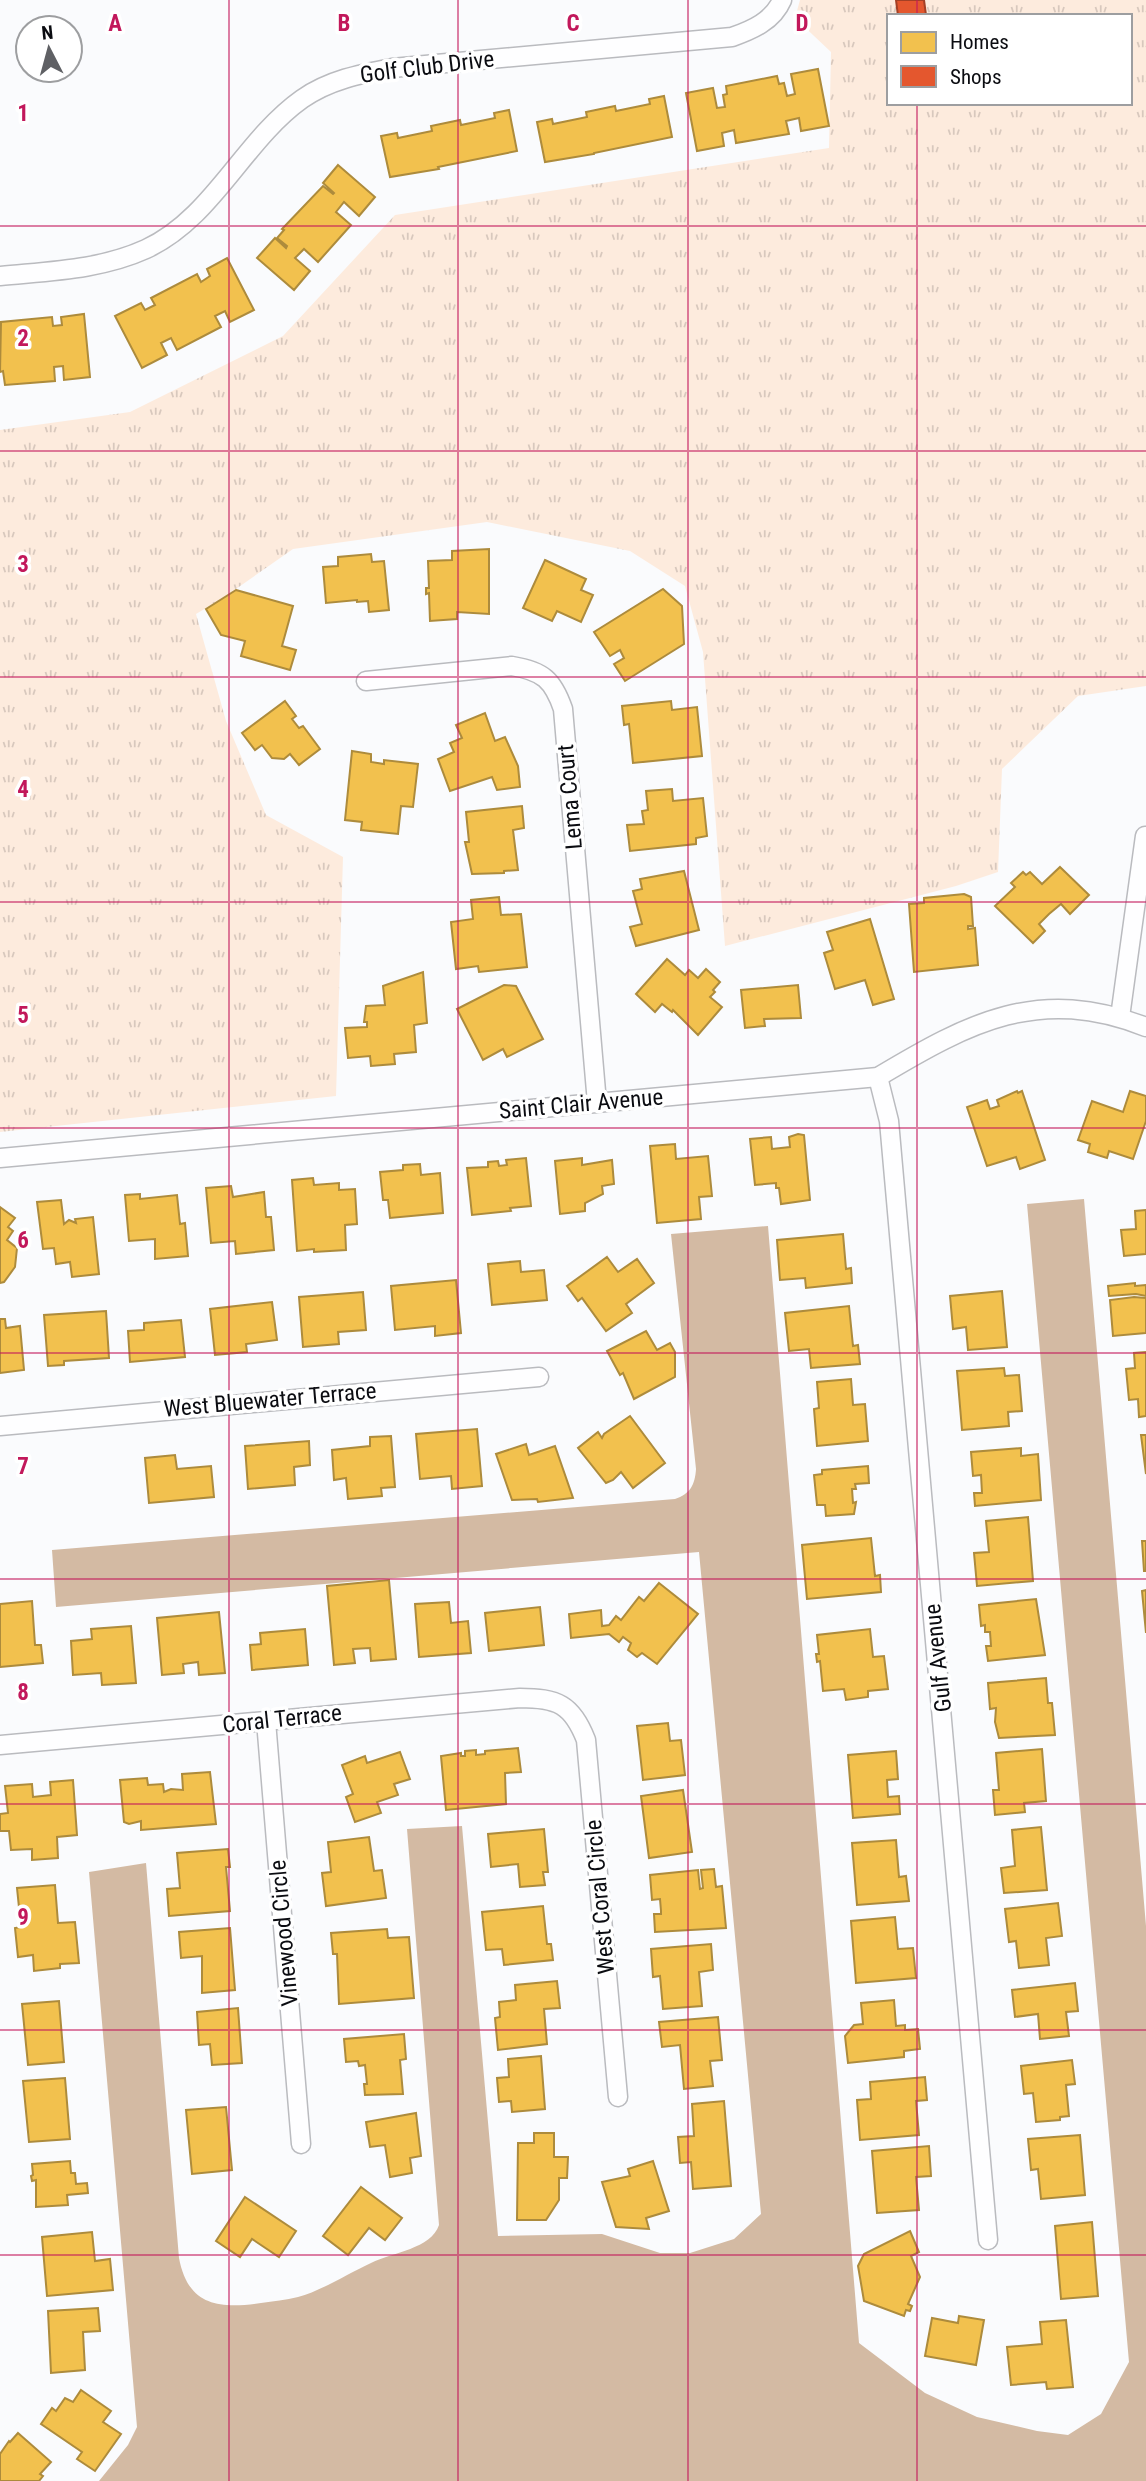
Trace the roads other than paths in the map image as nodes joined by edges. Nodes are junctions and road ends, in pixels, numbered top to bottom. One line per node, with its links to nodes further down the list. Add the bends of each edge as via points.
1 (782, 0): 2 (street, Golf Club Drive, via 755,29 732,37 392,68 344,77 304,97 279,117 199,209 168,236 147,248 81,269)
2 (0, 276)
3 (366, 681): 8 (street, Lema Court, via 512,666 544,676 556,690 563,709)
4 (1145, 836): 5 (street)
5 (1120, 1017): 6 (street, Saint Clair Avenue); 7 (street, Saint Clair Avenue, via 1068,1009 992,1019 938,1041)
6 (1146, 1027)
7 (878, 1077): 8 (street, Saint Clair Avenue); 17 (street, Gulf Avenue, via 890,1121)
8 (597, 1103): 9 (street, Saint Clair Avenue)
9 (0, 1158)
10 (539, 1377): 11 (street, West Bluewater Terrace)
11 (0, 1426)
12 (563, 1704): 13 (street, Coral Terrace, via 520,1698); 15 (street, West Coral Circle, via 579,1720 586,1740)
13 (266, 1721): 14 (street, Coral Terrace); 16 (street, Vinewood Circle)
14 (0, 1745)
15 (618, 2098)
16 (301, 2144)
17 (988, 2240)

